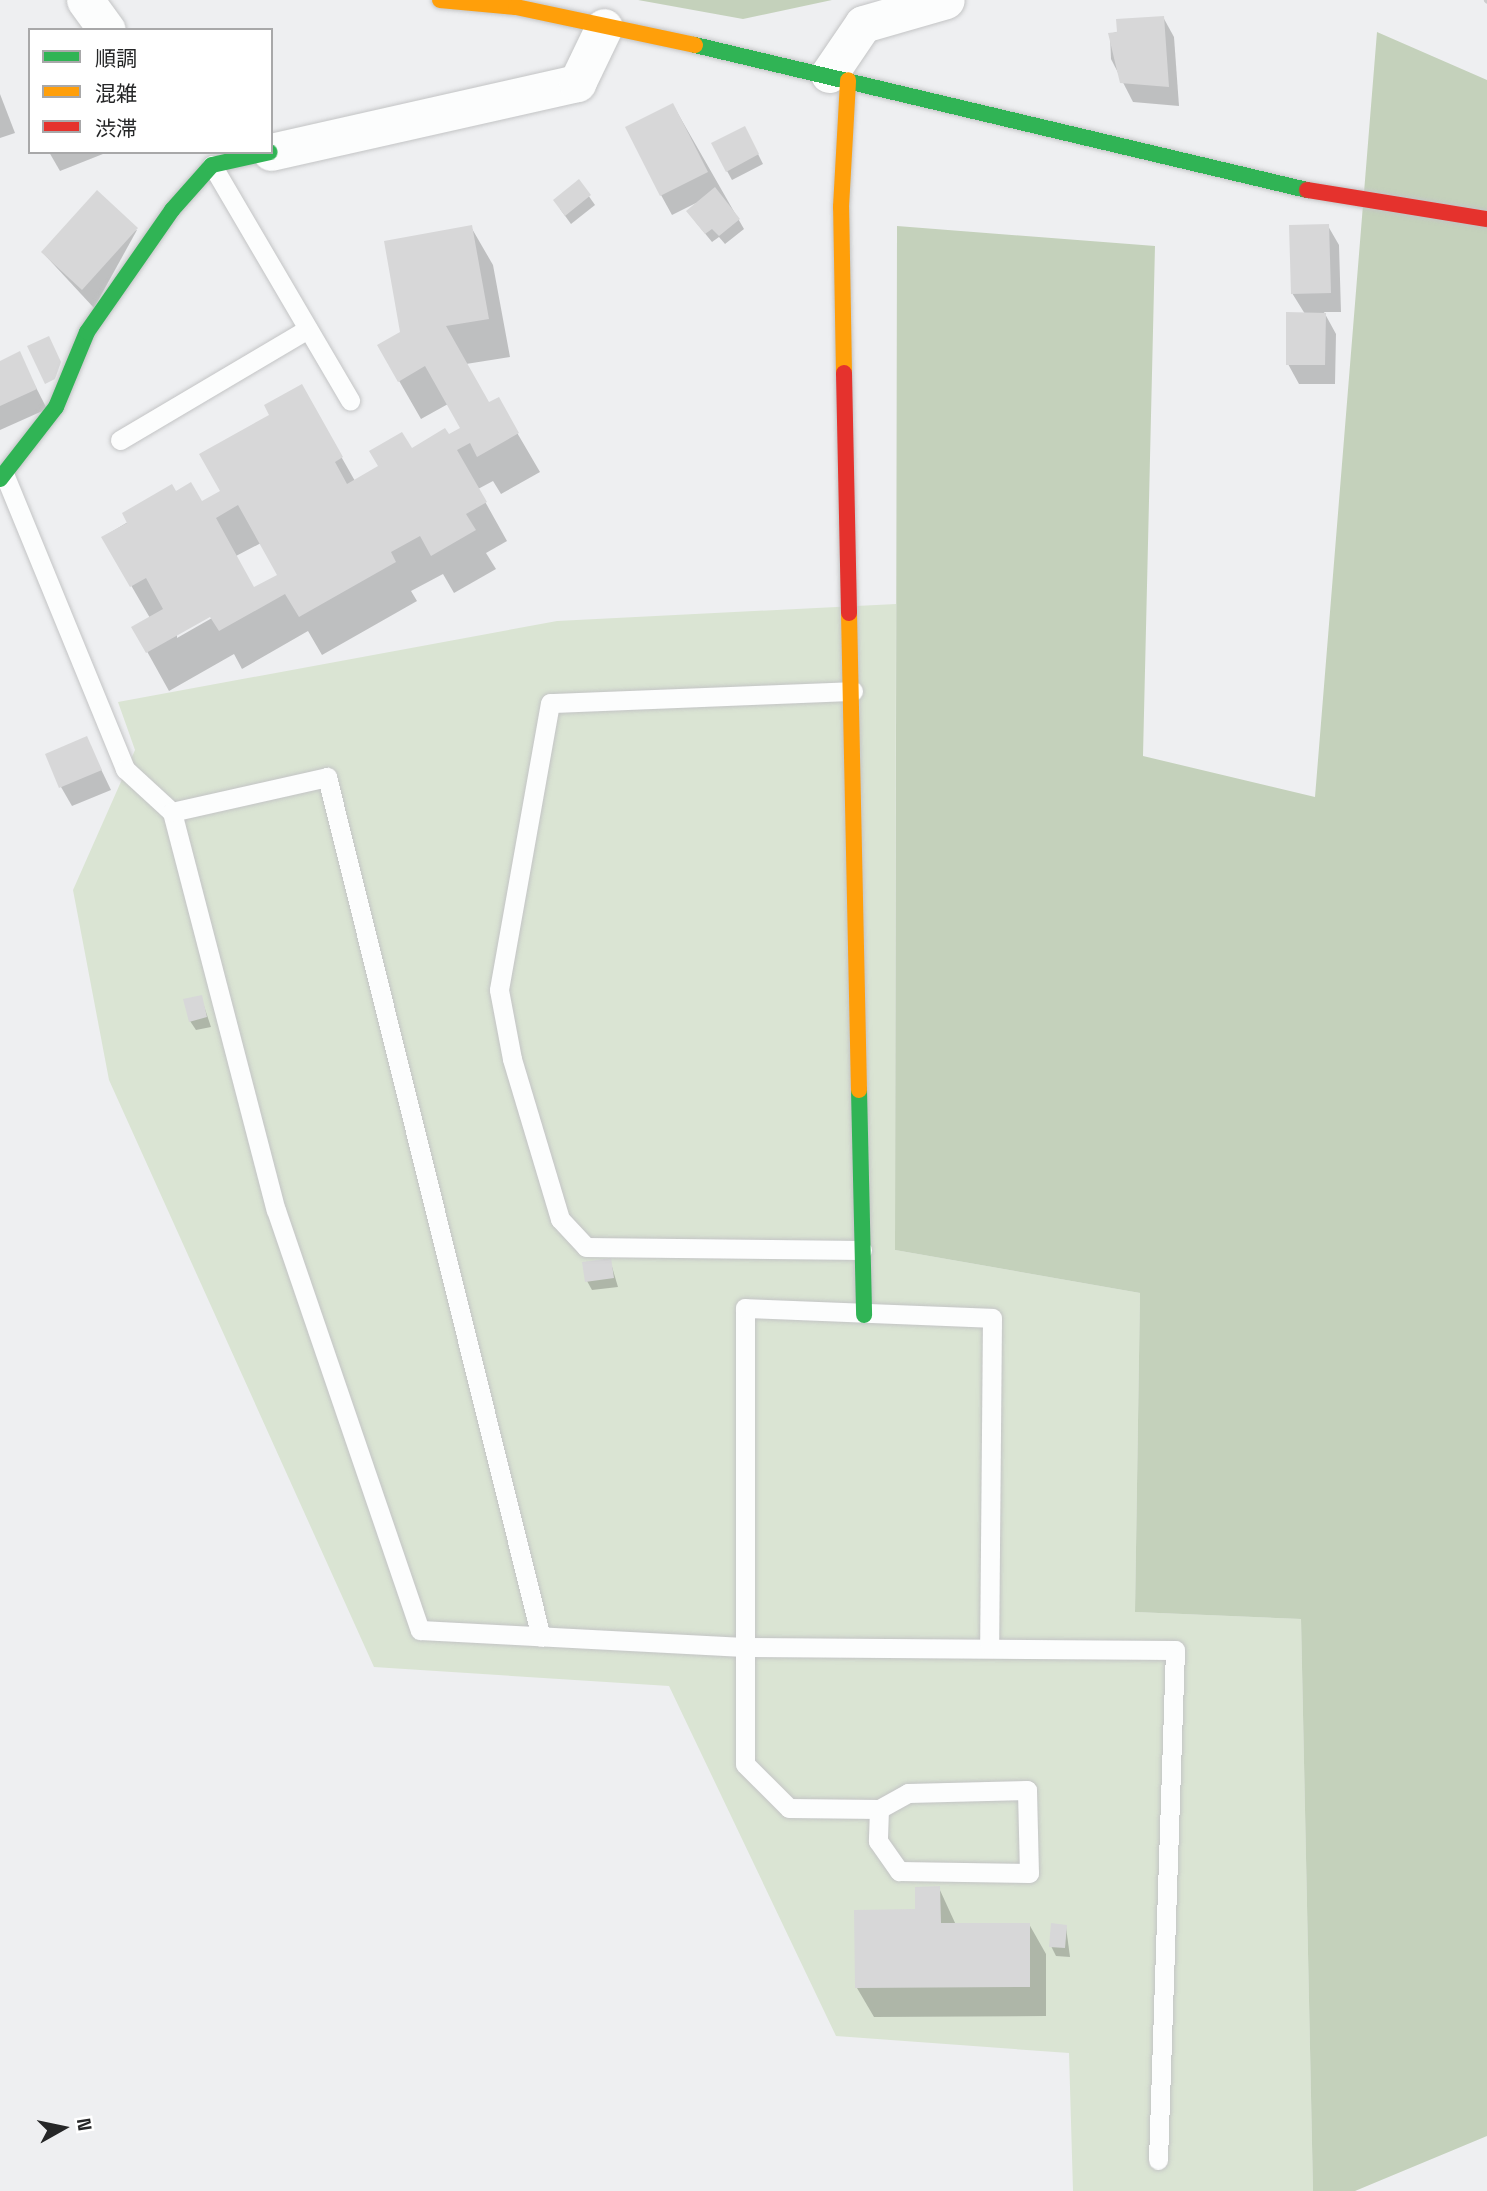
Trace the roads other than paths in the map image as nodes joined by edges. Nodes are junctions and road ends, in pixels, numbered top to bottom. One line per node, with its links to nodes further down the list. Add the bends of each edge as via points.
1 (85, 0): 5 (street)
2 (440, 0): 4 (street, via 516,7)
3 (946, 0): 6 (street, via 863,24)
4 (604, 27): 6 (street); 7 (street, via 577,83)
5 (106, 28)
6 (838, 77): 10 (street, via 1262,183); 15 (street)
7 (273, 152)
8 (253, 154): 9 (street)
9 (207, 159): 11 (lane); 14 (street, via 88,332 56,407)
10 (1487, 219)
11 (308, 329): 12 (lane); 13 (lane)
12 (350, 400)
13 (120, 440)
14 (2, 478): 16 (lane, via 125,769)
15 (853, 691): 17 (street); 17 (lane, via 550,704 499,990 512,1059 560,1219 586,1247)
16 (172, 812): 19 (lane, via 276,1210 420,1630); 19 (lane, via 327,777)
17 (862, 1250): 18 (street)
18 (864, 1315): 20 (lane, via 992,1318); 21 (lane, via 745,1308)
19 (541, 1637): 21 (lane)
20 (989, 1644): 21 (lane); 23 (lane, via 1175,1650)
21 (748, 1647): 22 (lane, via 745,1764 789,1808)
22 (879, 1809): 22 (lane, via 878,1841 900,1871 1029,1873 1027,1790 908,1793)
23 (1158, 2160)

